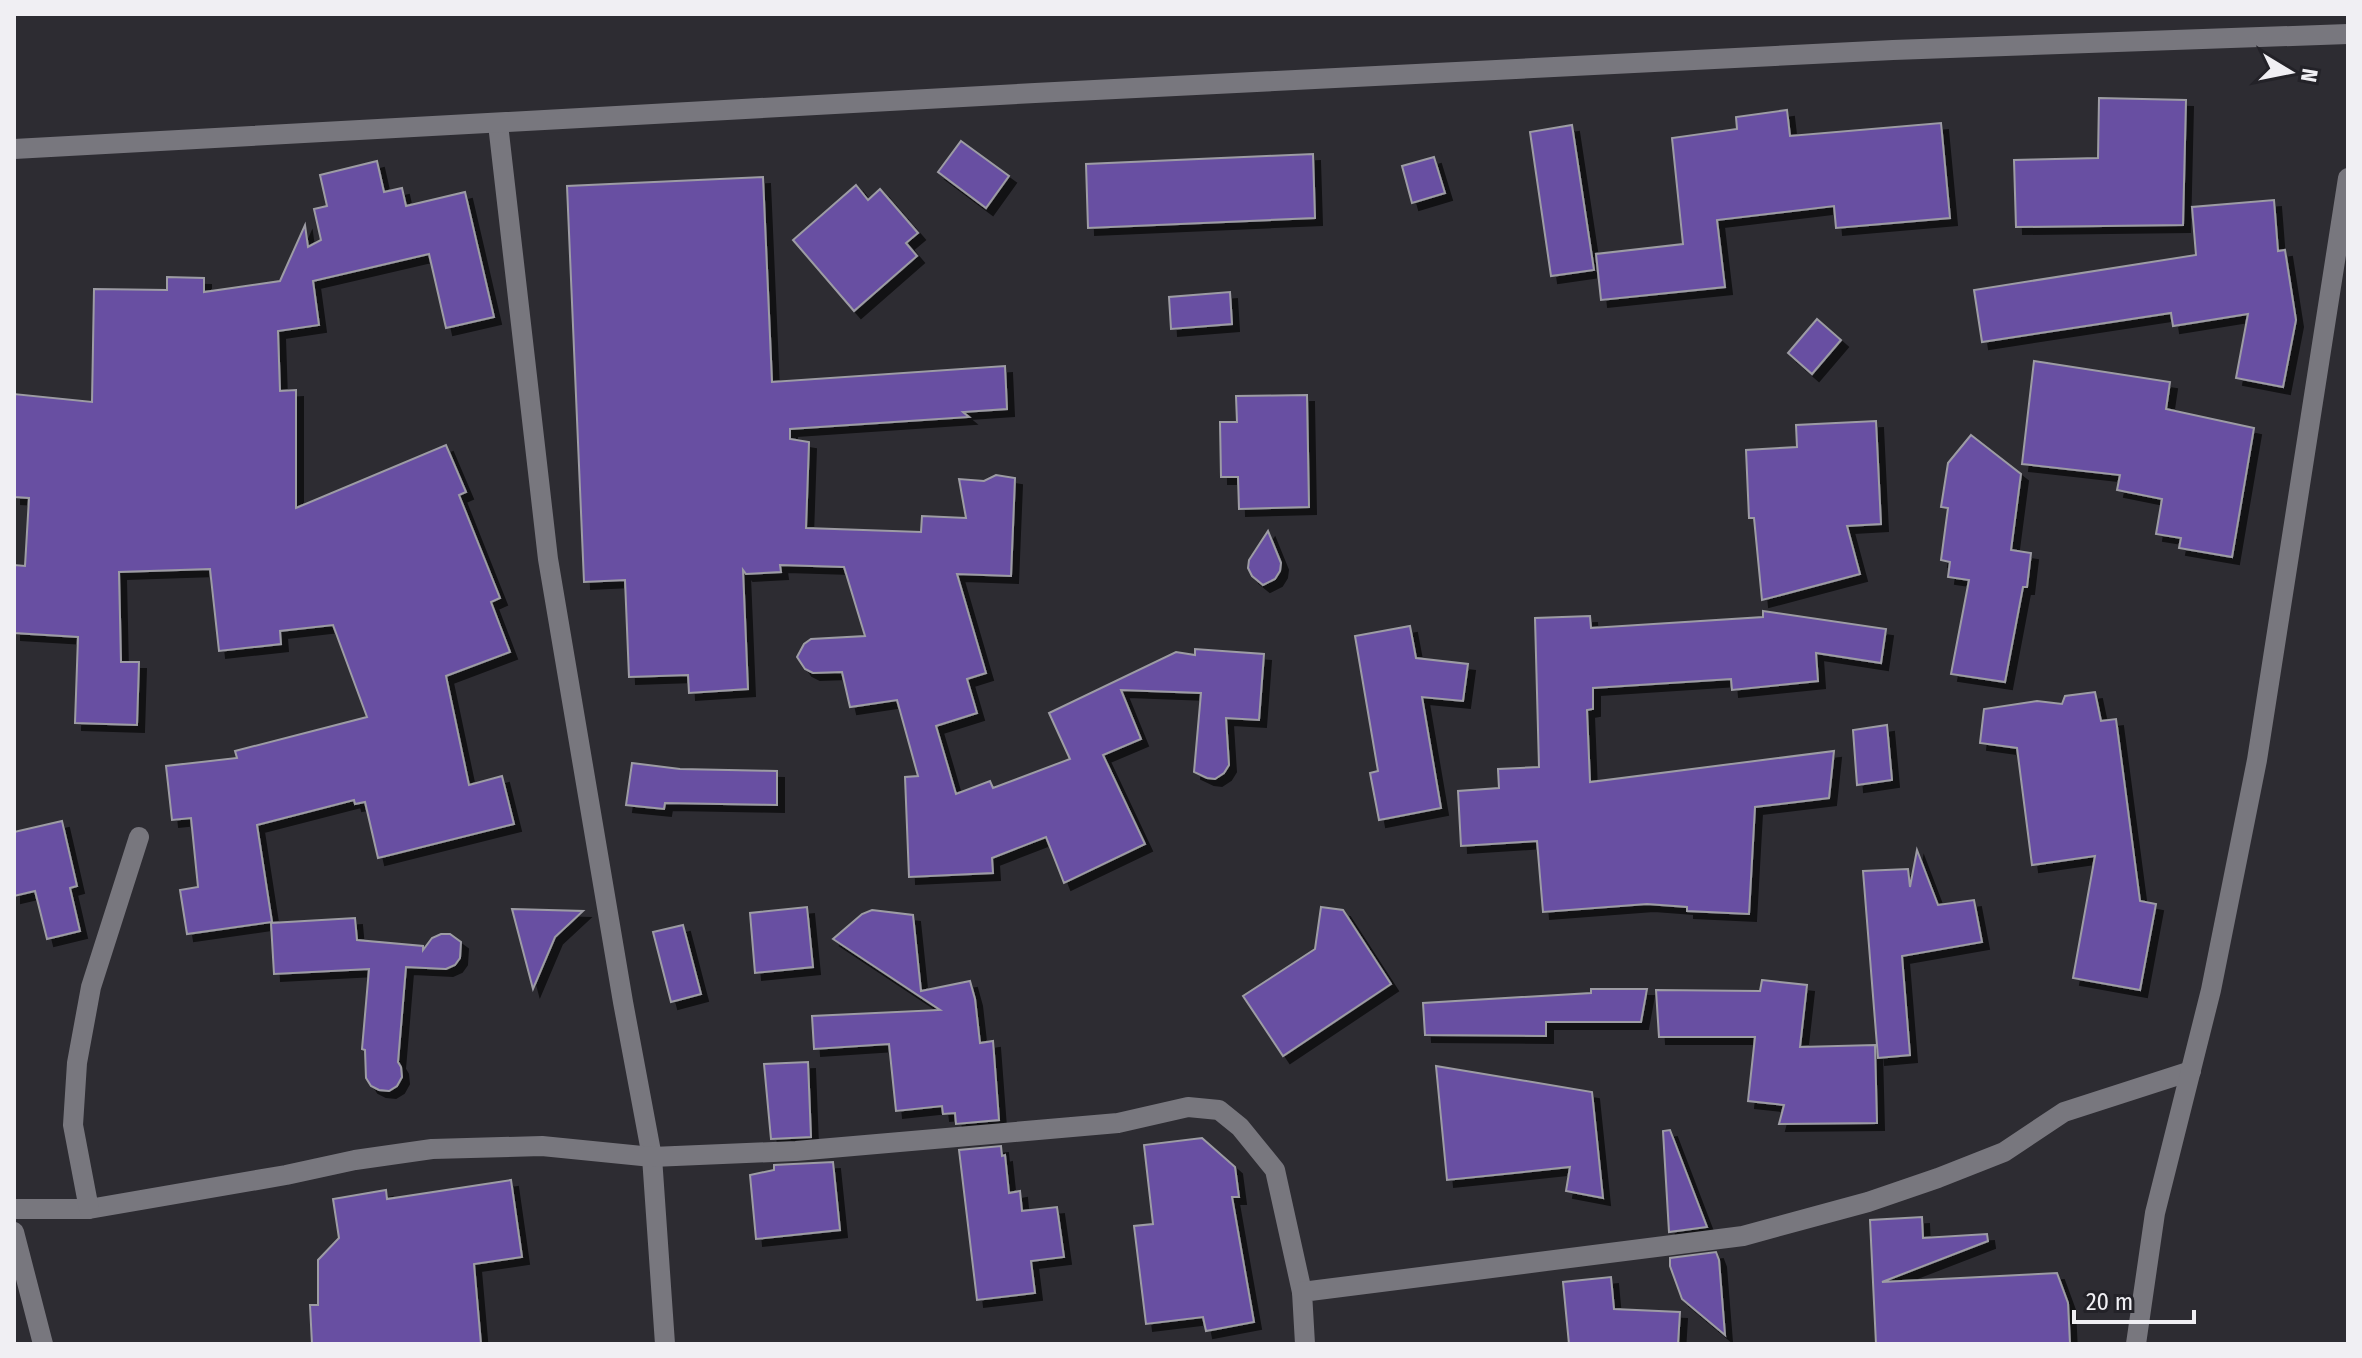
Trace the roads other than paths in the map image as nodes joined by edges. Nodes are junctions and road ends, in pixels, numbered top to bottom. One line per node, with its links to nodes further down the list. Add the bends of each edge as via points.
1 (2348, 34): 2 (street, via 1893,50)
2 (498, 124): 3 (street); 7 (street, via 548,559)
3 (14, 149)
4 (2348, 178): 6 (street, via 2257,760)
5 (139, 837): 9 (street, via 91,987 77,1063 73,1125)
6 (2191, 1071): 11 (street, via 2064,1112 2004,1152 1938,1178 1743,1236); 15 (street, via 2155,1213)
7 (652, 1157): 9 (street, via 542,1146 432,1149); 11 (street, via 918,1142 1118,1123 1188,1107 1219,1110 1275,1170); 13 (street)
8 (14, 1209): 9 (street)
9 (89, 1209)
10 (14, 1232): 12 (street)
11 (1302, 1292): 14 (street)
12 (43, 1344)
13 (665, 1344)
14 (1305, 1344)
15 (2136, 1344)

